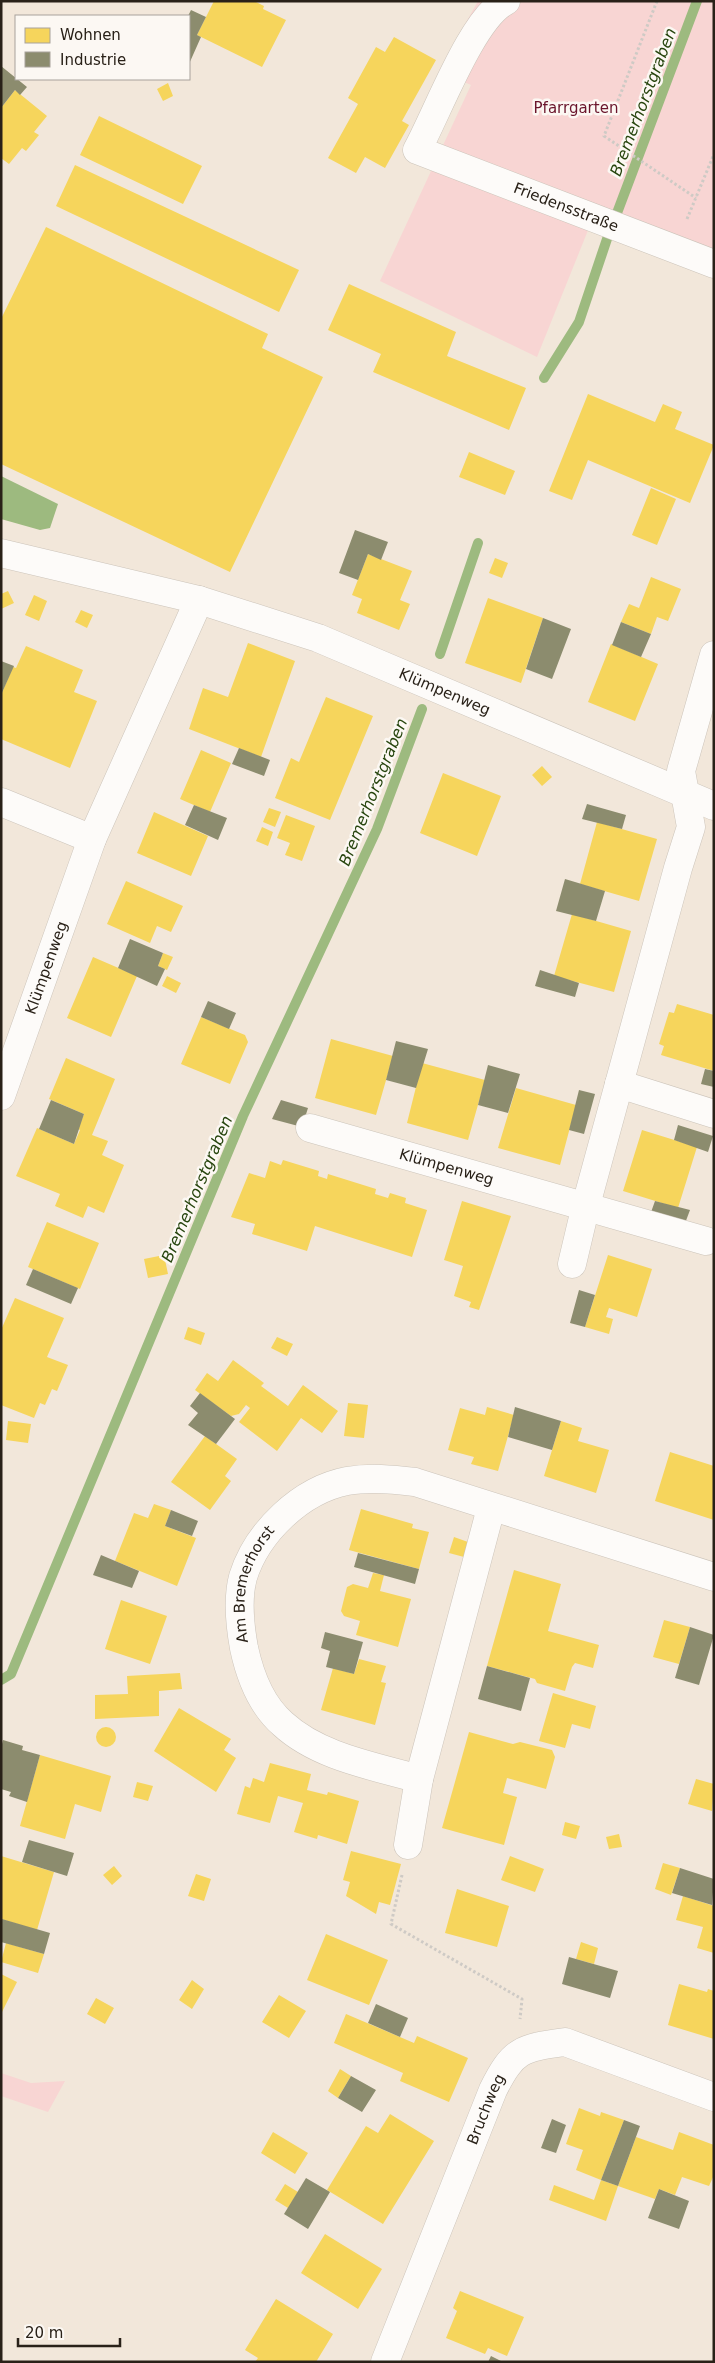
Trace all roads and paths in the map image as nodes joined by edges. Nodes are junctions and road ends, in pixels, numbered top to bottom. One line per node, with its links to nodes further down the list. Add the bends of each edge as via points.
1 (506, 1): 5 (street, Friedensstraße, via 496,6 466,49 417,150)
2 (657, 1): 4 (path, via 604,136)
3 (714, 154): 4 (path)
4 (696, 198): 5 (path)
5 (674, 250): 6 (street, Friedensstraße)
6 (714, 264)
7 (1, 553): 8 (street, Klümpenweg)
8 (200, 600): 10 (street, Klümpenweg, via 318,638); 13 (street, Klümpenweg)
9 (714, 656): 10 (street, via 681,771)
10 (686, 794): 12 (street, Klümpenweg); 14 (street, via 691,827)
11 (1, 802): 13 (street)
12 (714, 806)
13 (92, 838): 15 (street, Klümpenweg)
14 (619, 1084): 16 (street); 18 (street)
15 (1, 1096)
16 (714, 1114)
17 (310, 1128): 18 (street, Klümpenweg)
18 (586, 1205): 19 (street, Klümpenweg); 20 (street)
19 (706, 1242)
20 (572, 1264)
21 (491, 1508): 22 (street, Am Bremerhorst); 23 (street); 23 (street, Am Bremerhorst, via 415,1482 381,1478 346,1482 312,1494 285,1512 261,1541 243,1577 239,1623 248,1669 262,1699 283,1724 344,1758)
22 (714, 1577)
23 (419, 1779): 24 (street)
24 (408, 1845): 25 (path, via 391,1924 522,1999)
25 (516, 2054): 26 (street, via 564,2042); 27 (street, Bruchweg, via 493,2090)
26 (714, 2097)
27 (385, 2362)

